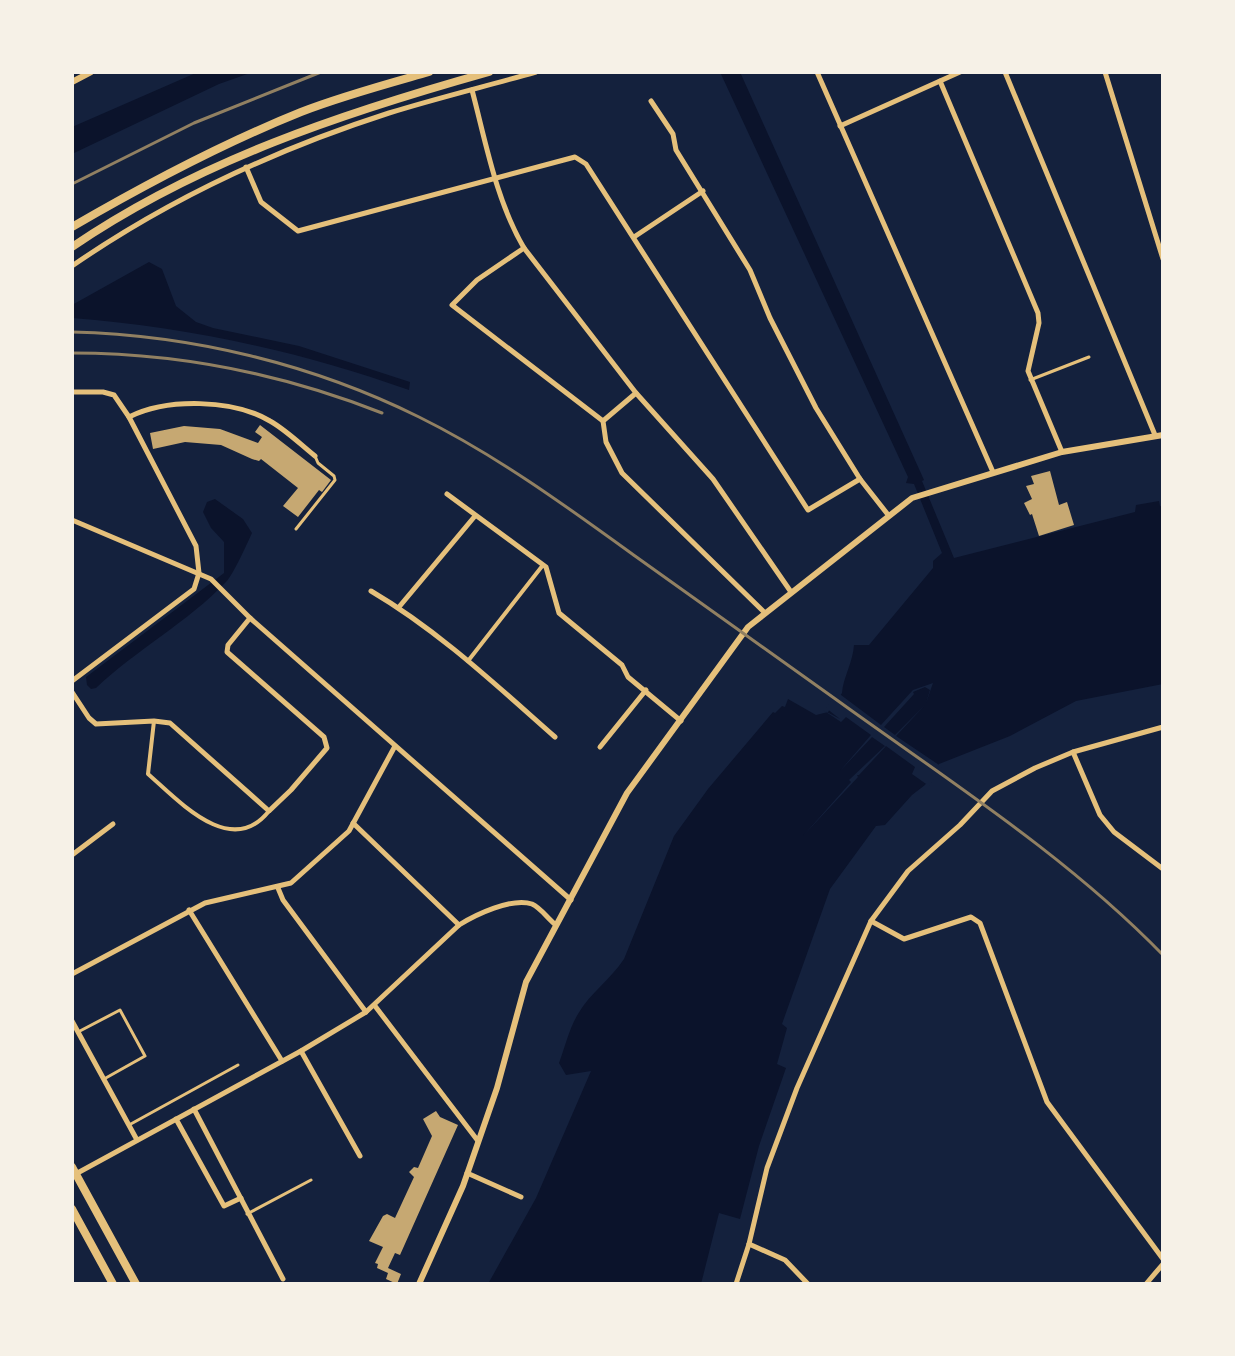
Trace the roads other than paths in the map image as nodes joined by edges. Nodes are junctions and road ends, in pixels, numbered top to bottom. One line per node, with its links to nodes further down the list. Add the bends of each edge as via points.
1 (91, 72): 10 (street)
2 (429, 72): 17 (main road, via 304,111 247,135)
3 (489, 72): 19 (main road, via 305,129 154,198)
4 (536, 72): 11 (street)
5 (817, 72): 13 (street)
6 (960, 72): 9 (street)
7 (1005, 72): 29 (street)
8 (1105, 72): 21 (street)
9 (940, 81): 13 (street); 24 (street, via 1038,313 1028,361)
10 (72, 82)
11 (472, 90): 14 (street, via 389,113); 15 (street)
12 (651, 101): 16 (street)
13 (840, 126): 32 (street)
14 (246, 167): 15 (street, via 261,202 298,231); 22 (street)
15 (494, 176): 18 (street, via 575,157 586,164); 20 (street)
16 (703, 191): 18 (street); 33 (street, via 750,270 816,408)
17 (72, 227)
18 (634, 237): 33 (street, via 808,510)
19 (72, 247)
20 (524, 248): 26 (street); 28 (street, via 477,280 452,305)
21 (1163, 259)
22 (72, 266)
23 (1089, 357): 24 (lane)
24 (1030, 380): 30 (street)
25 (72, 392): 27 (street, via 114,395)
26 (636, 393): 28 (street); 42 (street, via 713,479)
27 (129, 417): 31 (street, via 182,405 231,407 271,422); 40 (street, via 191,534)
28 (603, 421): 44 (street, via 606,442 622,473)
29 (1159, 435): 30 (street)
30 (1062, 452): 32 (street)
31 (315, 456): 38 (lane, via 335,480)
32 (993, 472): 36 (street, via 912,498)
33 (860, 479): 36 (street)
34 (447, 494): 35 (street)
35 (476, 515): 39 (street); 43 (street)
36 (889, 516): 42 (street)
37 (72, 520): 40 (street)
38 (296, 529)
39 (543, 564): 46 (street); 48 (street, via 559,613)
40 (199, 573): 45 (street); 47 (street, via 194,589)
41 (371, 591): 43 (street)
42 (791, 592): 44 (street)
43 (399, 607): 46 (street)
44 (764, 612): 51 (street)
45 (250, 618): 54 (street); 57 (street, via 227,652 324,737 327,748)
46 (468, 661): 53 (street)
47 (72, 681)
48 (646, 690): 51 (street); 55 (street)
49 (72, 692): 50 (street, via 96,724)
50 (154, 721): 57 (street, via 170,723); 57 (street, via 148,774 201,819 239,831)
51 (681, 721): 63 (street, via 627,793)
52 (1163, 727): 56 (street)
53 (555, 737)
54 (395, 746): 58 (street); 63 (street)
55 (600, 747)
56 (1073, 752): 61 (street, via 1100,815); 65 (street, via 992,791 908,871)
57 (269, 811)
58 (353, 823): 62 (street, via 291,883); 66 (street)
59 (113, 824): 60 (street)
60 (72, 855)
61 (1163, 869)
62 (278, 888): 64 (street); 70 (street)
63 (571, 900): 67 (street)
64 (189, 910): 68 (street); 74 (street)
65 (871, 921): 90 (street, via 776,1143); 91 (street, via 904,939 971,917 980,923 1047,1102)
66 (459, 925): 67 (street, via 473,915 523,903 535,906); 69 (street)
67 (556, 925): 81 (street, via 523,989)
68 (72, 974)
69 (375, 1006): 70 (street); 81 (street)
70 (366, 1012): 73 (street)
71 (72, 1021): 72 (street)
72 (78, 1032): 76 (street); 76 (lane, via 120,1010 145,1056)
73 (301, 1051): 74 (street); 82 (street)
74 (282, 1061): 77 (street)
75 (238, 1065): 79 (lane)
76 (104, 1079): 79 (street)
77 (194, 1109): 78 (street); 87 (street)
78 (176, 1119): 80 (street); 87 (street, via 224,1206)
79 (129, 1125): 80 (street)
80 (137, 1140): 83 (street)
81 (478, 1141): 84 (street)
82 (360, 1156)
83 (73, 1173): 94 (main road)
84 (467, 1173): 86 (street); 95 (street)
85 (311, 1180): 89 (lane)
86 (521, 1197)
87 (241, 1198): 89 (street)
88 (72, 1209): 93 (main road)
89 (247, 1214): 92 (street)
90 (749, 1244): 96 (street); 97 (street, via 785,1260)
91 (1163, 1261): 98 (street)
92 (283, 1279)
93 (113, 1284)
94 (136, 1284)
95 (419, 1284)
96 (736, 1284)
97 (808, 1284)
98 (1146, 1284)

